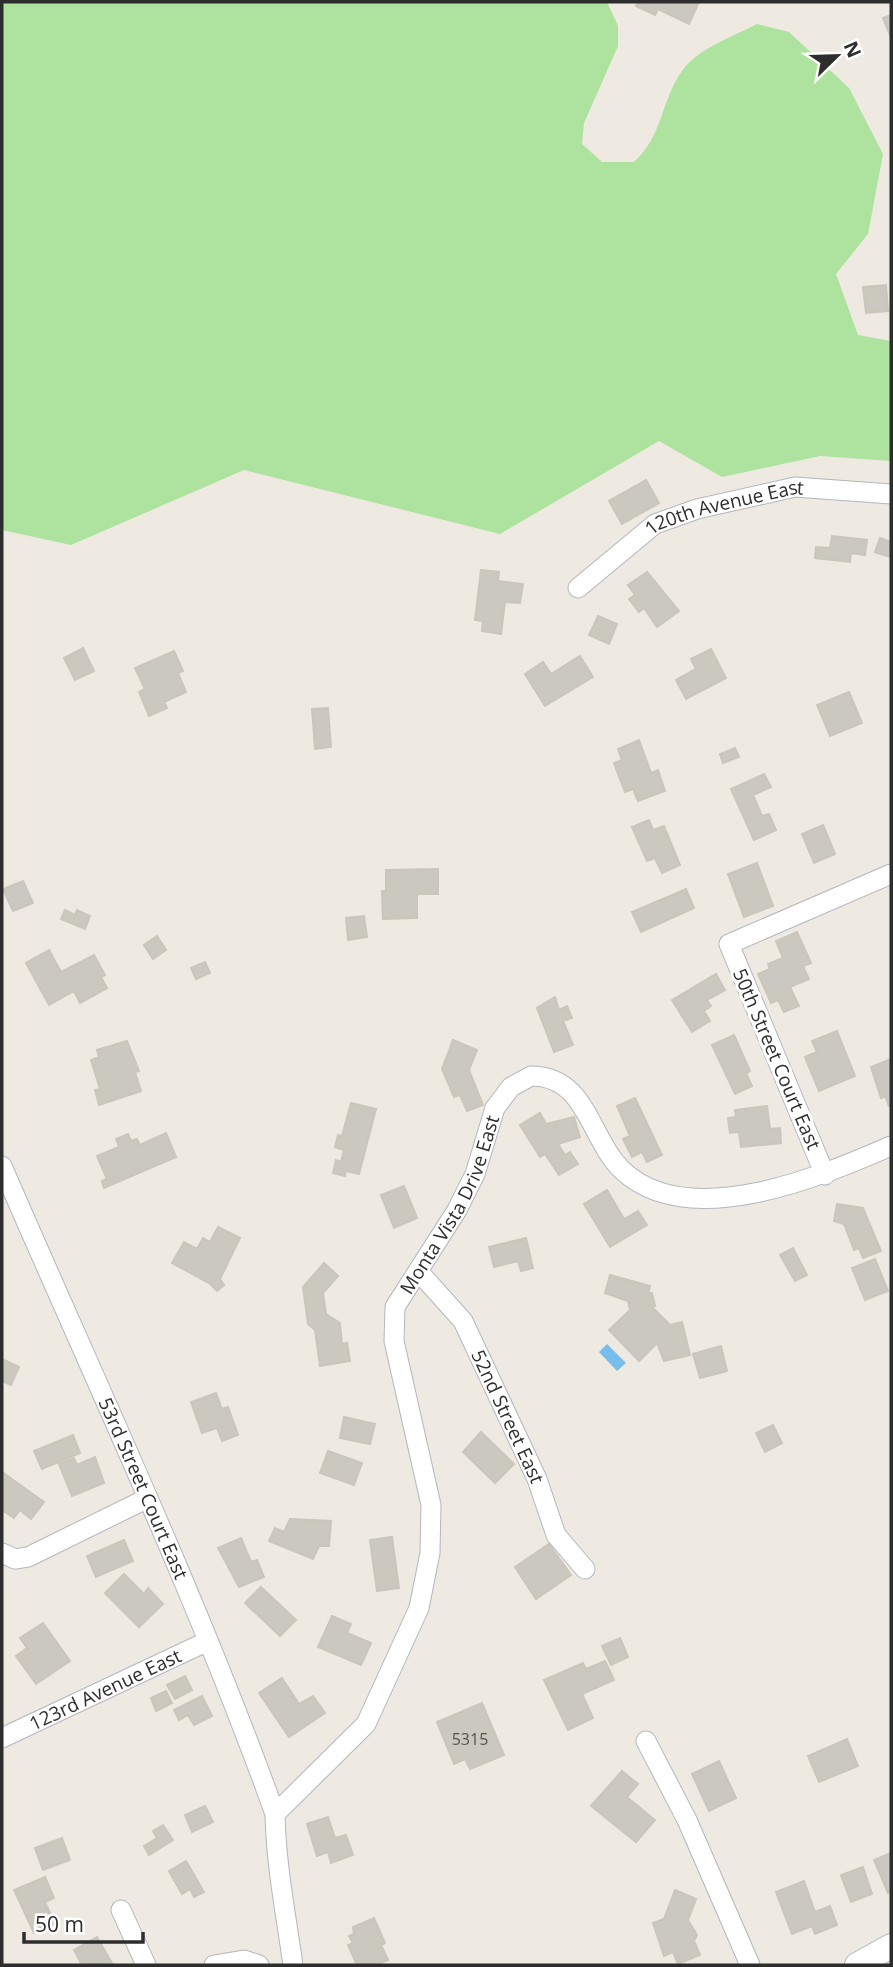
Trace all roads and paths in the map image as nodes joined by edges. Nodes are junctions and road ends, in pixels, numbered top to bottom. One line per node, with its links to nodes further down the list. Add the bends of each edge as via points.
1 (891, 494): 2 (street, 120th Avenue East, via 795,487 697,509 655,524)
2 (578, 588)
3 (891, 874): 6 (street, 50th Street Court East, via 729,944)
4 (891, 1146): 6 (street, Monta Vista Drive East)
5 (2, 1166): 8 (street, 53rd Street Court East)
6 (825, 1175): 7 (street, Monta Vista Drive East, via 772,1190 717,1197 656,1191 616,1163 577,1095 559,1081 531,1076 512,1087 495,1108 475,1174)
7 (418, 1271): 10 (street, 52nd Street East, via 463,1321 537,1479 556,1535); 14 (street, Monta Vista Drive East, via 400,1295 394,1341 431,1505 430,1553 419,1608 366,1724)
8 (146, 1499): 9 (street, via 48,1549 15,1559); 11 (street, 53rd Street Court East)
9 (2, 1553)
10 (585, 1569)
11 (208, 1641): 12 (street, 123rd Avenue East); 14 (street, 53rd Street Court East)
12 (2, 1738)
13 (646, 1741): 21 (street, via 687,1820)
14 (275, 1814): 20 (street, via 275,1854)
15 (121, 1910): 17 (street)
16 (891, 1946): 22 (street)
17 (146, 1965)
18 (214, 1965): 19 (street, via 244,1961)
19 (259, 1965)
20 (293, 1965)
21 (750, 1965)
22 (857, 1965)

